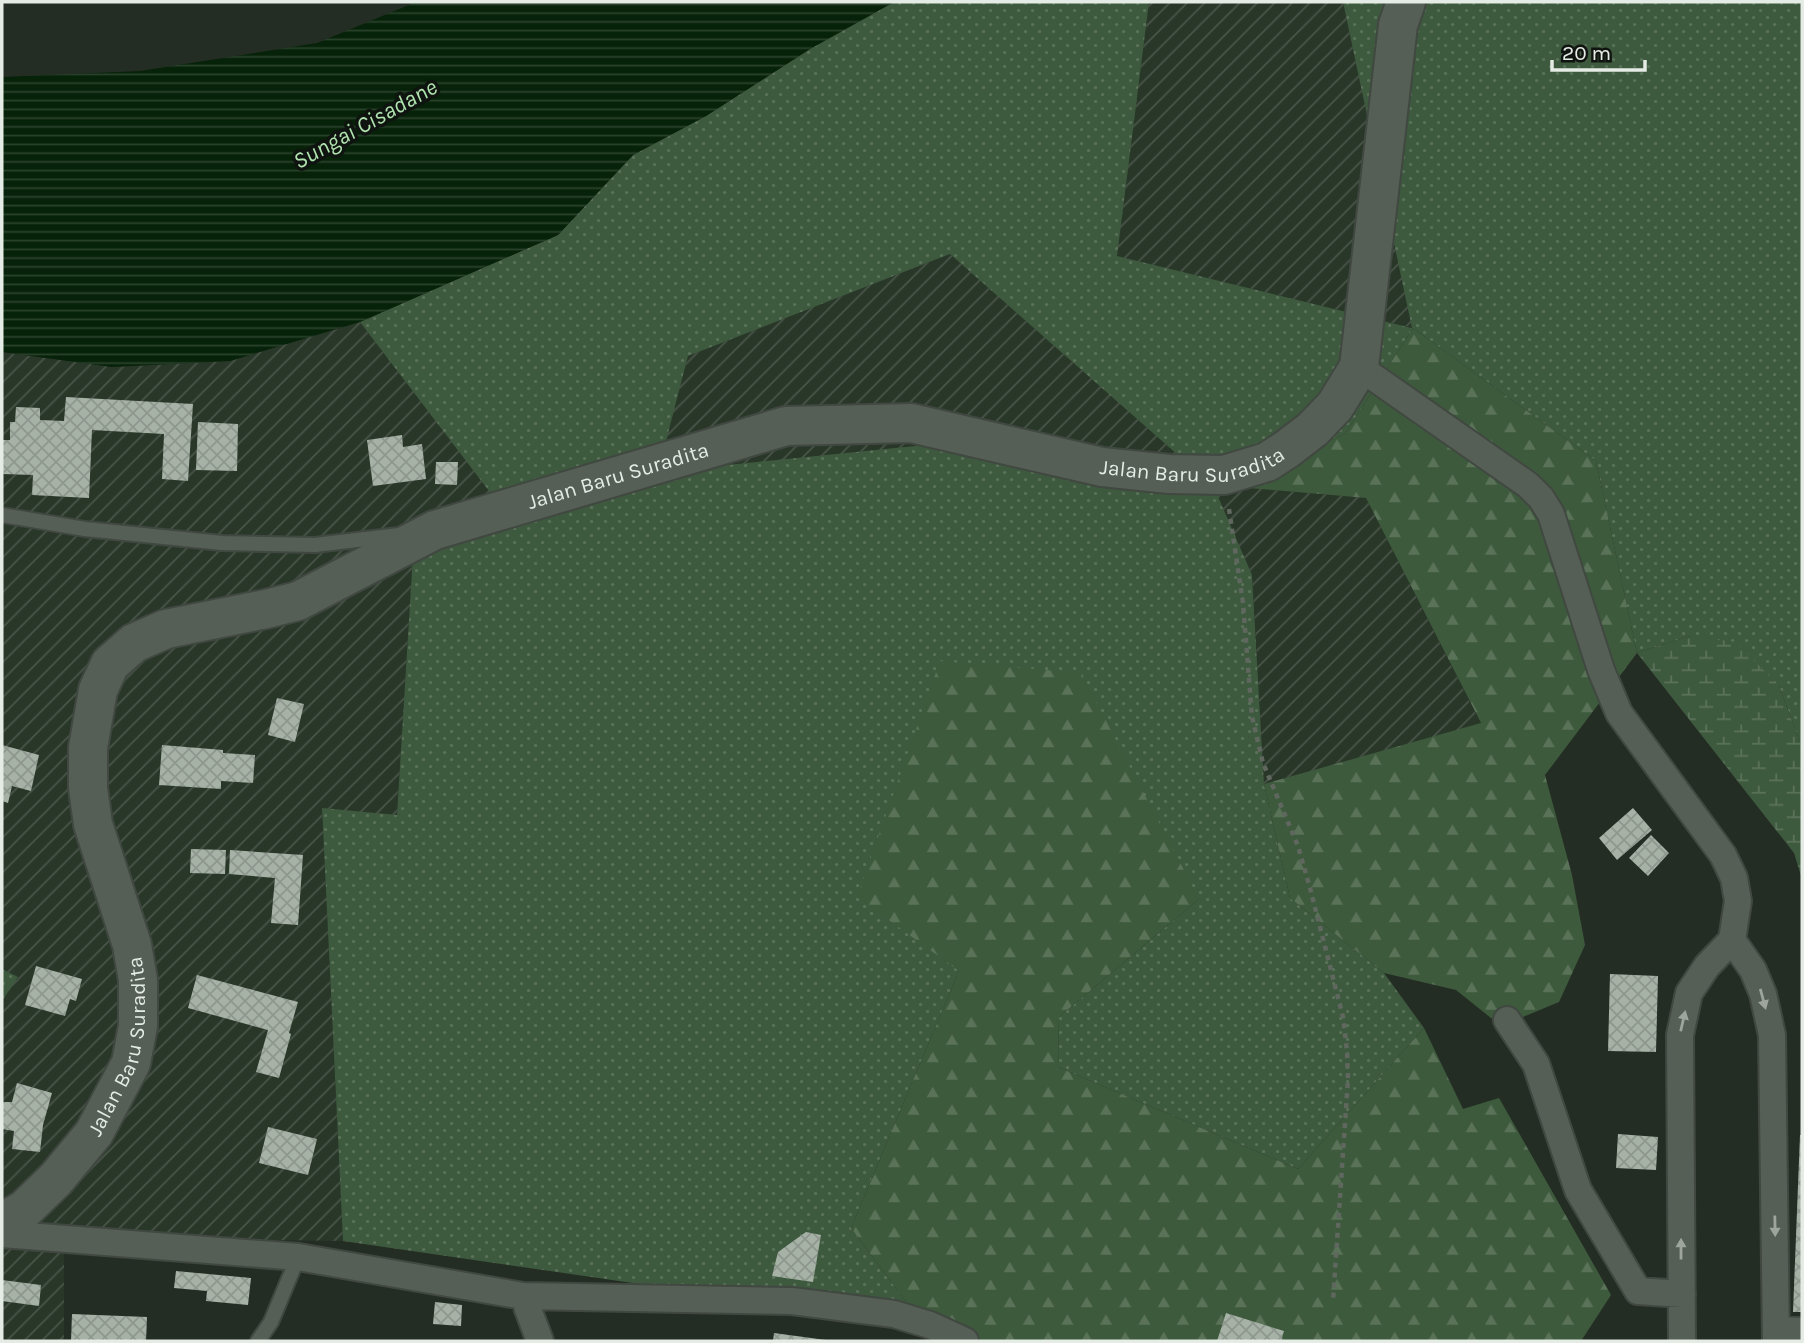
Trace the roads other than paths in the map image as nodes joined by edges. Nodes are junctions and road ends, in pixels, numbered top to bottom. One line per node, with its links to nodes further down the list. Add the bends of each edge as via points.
1 (1406, 2): 2 (main road, Jalan Baru Suradita, via 1398,25)
2 (1359, 367): 4 (main road, Jalan Baru Suradita, via 1335,406 1313,429 1266,462 1224,475 1102,467 911,423 786,426); 5 (street, via 1541,498 1551,514 1619,713 1723,855 1734,878 1738,901)
3 (2, 515): 4 (lane, via 222,543 315,545)
4 (435, 530): 7 (main road, Jalan Baru Suradita, via 298,601 166,629 134,643 110,664 97,690 88,748 88,788 93,824 132,945 138,980 138,1026 131,1063 94,1133 56,1179 25,1209)
5 (1732, 940): 10 (street, one-way to 5, via 1680,1034 1689,993); 13 (street, one-way to 13, via 1753,970 1772,1035)
6 (1507, 1020): 10 (street, via 1536,1064 1578,1190 1637,1291)
7 (2, 1223)
8 (2, 1234): 9 (street)
9 (298, 1257): 11 (street); 14 (lane, via 271,1322)
10 (1682, 1294): 17 (street)
11 (523, 1296): 15 (street); 16 (street, via 792,1301 894,1314)
12 (1802, 1331): 13 (street)
13 (1776, 1336)
14 (258, 1341)
15 (540, 1341)
16 (964, 1341)
17 (1682, 1341)

